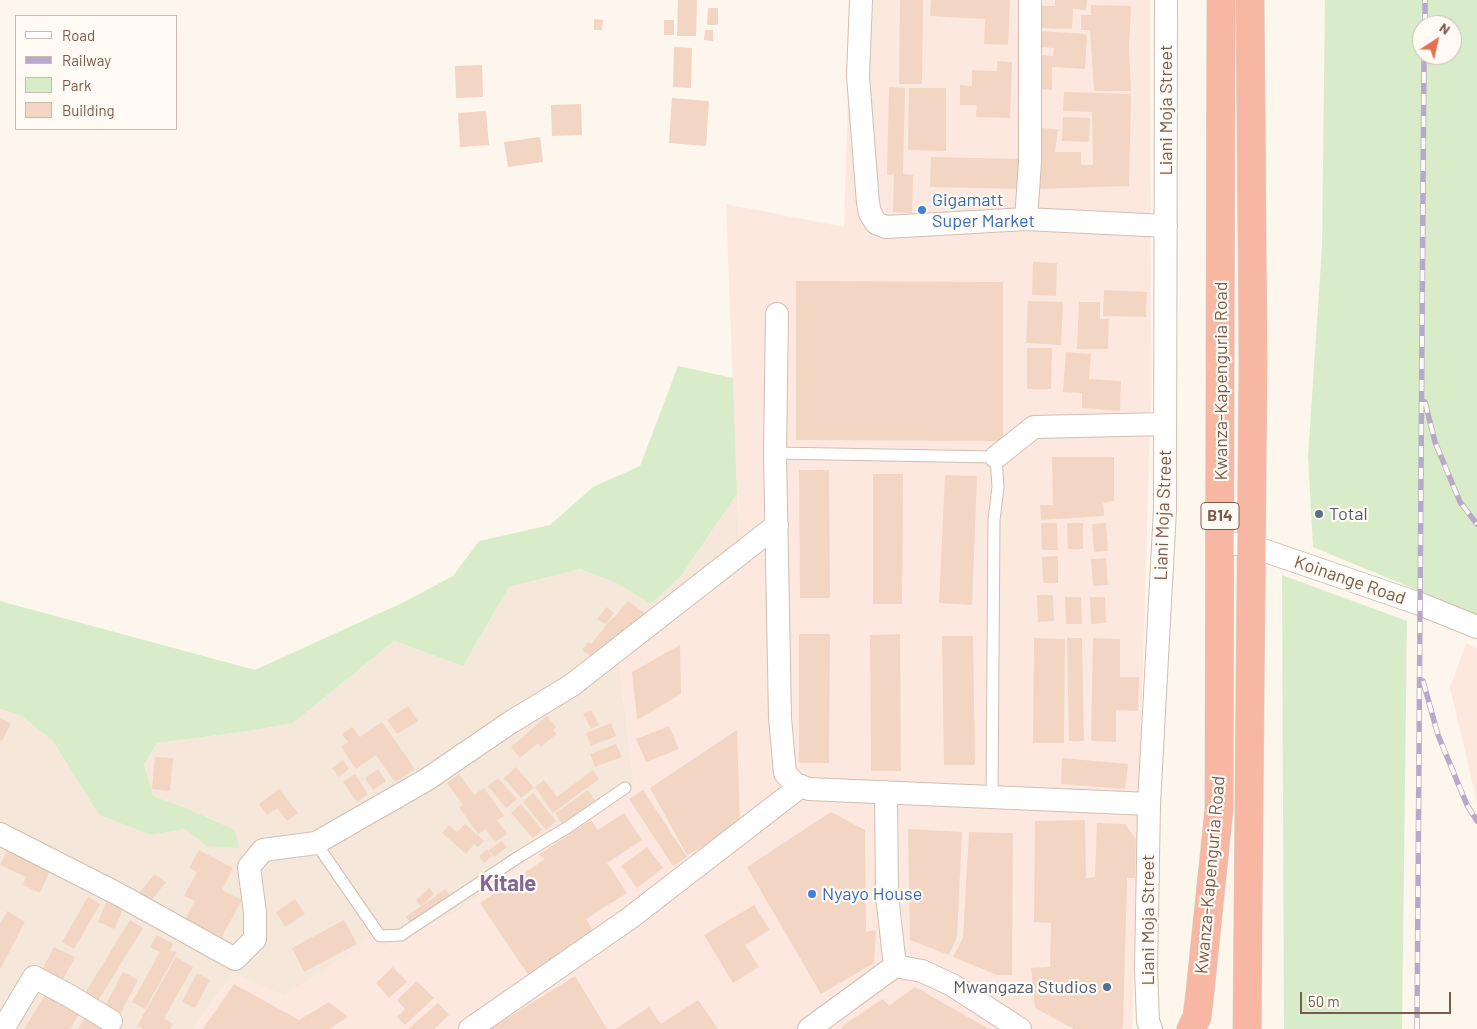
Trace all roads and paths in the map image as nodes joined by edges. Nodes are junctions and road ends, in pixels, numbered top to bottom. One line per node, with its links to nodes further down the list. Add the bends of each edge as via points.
1 (861, 0): 6 (street, via 858,76 868,203 876,223 886,227)
2 (1030, 0): 6 (street, via 1030,162)
3 (1166, 0): 7 (street, Liani Moja Street)
4 (1221, 0): 13 (highway, Kwanza-Kapenguria Road / B14)
5 (1250, 0): 14 (highway, Kwanza-Kapenguria Road / B14)
6 (1026, 219): 7 (street)
7 (1166, 226): 9 (street, Liani Moja Street)
8 (777, 314): 10 (street)
9 (1165, 424): 11 (street, via 1034,427); 20 (street, Liani Moja Street, via 1165,510)
10 (775, 453): 11 (lane); 12 (street)
11 (996, 457): 19 (lane)
12 (777, 526): 16 (street, via 781,727 785,772); 22 (street, via 572,685 426,780)
13 (1220, 542): 14 (street, Koinange Road); 30 (highway, Kwanza-Kapenguria Road / B14, via 1219,809 1200,992)
14 (1251, 546): 15 (street, Koinange Road); 31 (highway, Kwanza-Kapenguria Road / B14)
15 (1477, 627)
16 (801, 786): 18 (street); 26 (street, via 630,918)
17 (625, 788): 22 (lane, via 401,935 380,936)
18 (886, 792): 19 (street); 23 (street, via 887,896)
19 (992, 797): 20 (street)
20 (1149, 804): 29 (street, Liani Moja Street, via 1146,969)
21 (0, 834): 22 (street, via 118,894 234,959 255,939 249,867 263,850)
22 (316, 843)
23 (895, 966): 27 (street); 28 (street, via 922,971 952,985)
24 (111, 1021): 25 (street, via 34,977)
25 (3, 1029)
26 (470, 1029)
27 (809, 1029)
28 (1020, 1029)
29 (1151, 1029)
30 (1191, 1029)
31 (1247, 1029)

